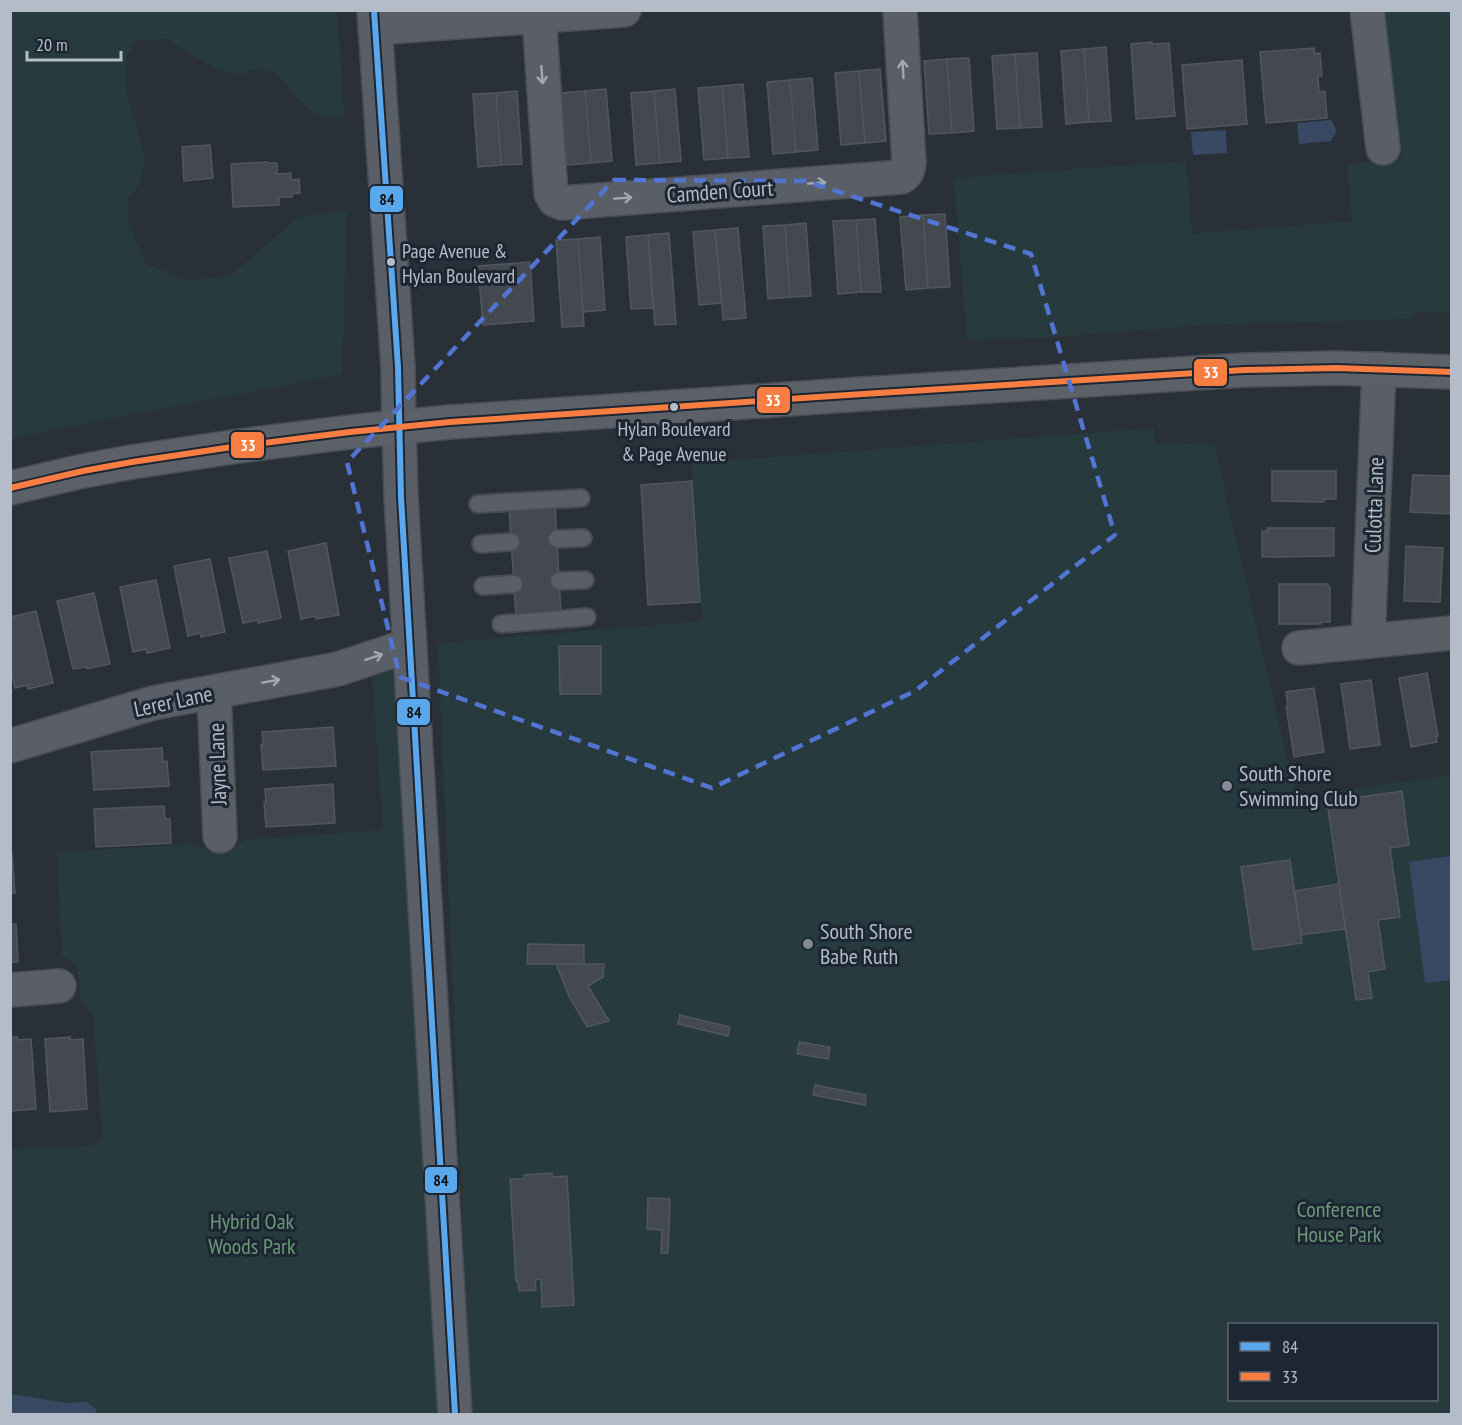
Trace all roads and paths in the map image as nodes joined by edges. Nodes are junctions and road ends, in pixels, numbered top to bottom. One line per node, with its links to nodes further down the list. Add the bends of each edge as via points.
1 (624, 10): 4 (street)
2 (900, 10): 4 (street, Camden Court, one-way to 2, via 551,193 562,202 901,177 909,163)
3 (1367, 10): 6 (street)
4 (538, 16): 5 (street)
5 (375, 19): 9 (street)
6 (1383, 148)
7 (1379, 369): 8 (main road); 9 (main road, via 1204,372); 24 (street, Culotta Lane)
8 (1452, 372)
9 (399, 427): 10 (main road, via 132,462); 25 (street)
10 (10, 488)
11 (581, 498): 12 (lane)
12 (478, 504)
13 (583, 538): 14 (lane)
14 (557, 539)
15 (511, 542): 16 (lane)
16 (481, 544)
17 (585, 580): 18 (lane)
18 (559, 581)
19 (514, 584): 20 (lane)
20 (483, 586)
21 (587, 617): 22 (lane)
22 (501, 624)
23 (1452, 633): 24 (street)
24 (1368, 641): 26 (street)
25 (410, 645): 27 (street, Lerer Lane, one-way to 25, via 338,669); 32 (street)
26 (1299, 648)
27 (214, 692): 28 (street, Lerer Lane, via 153,704); 29 (street, Jayne Lane)
28 (10, 746)
29 (220, 836)
30 (59, 986): 31 (street)
31 (10, 990)
32 (455, 1414)

